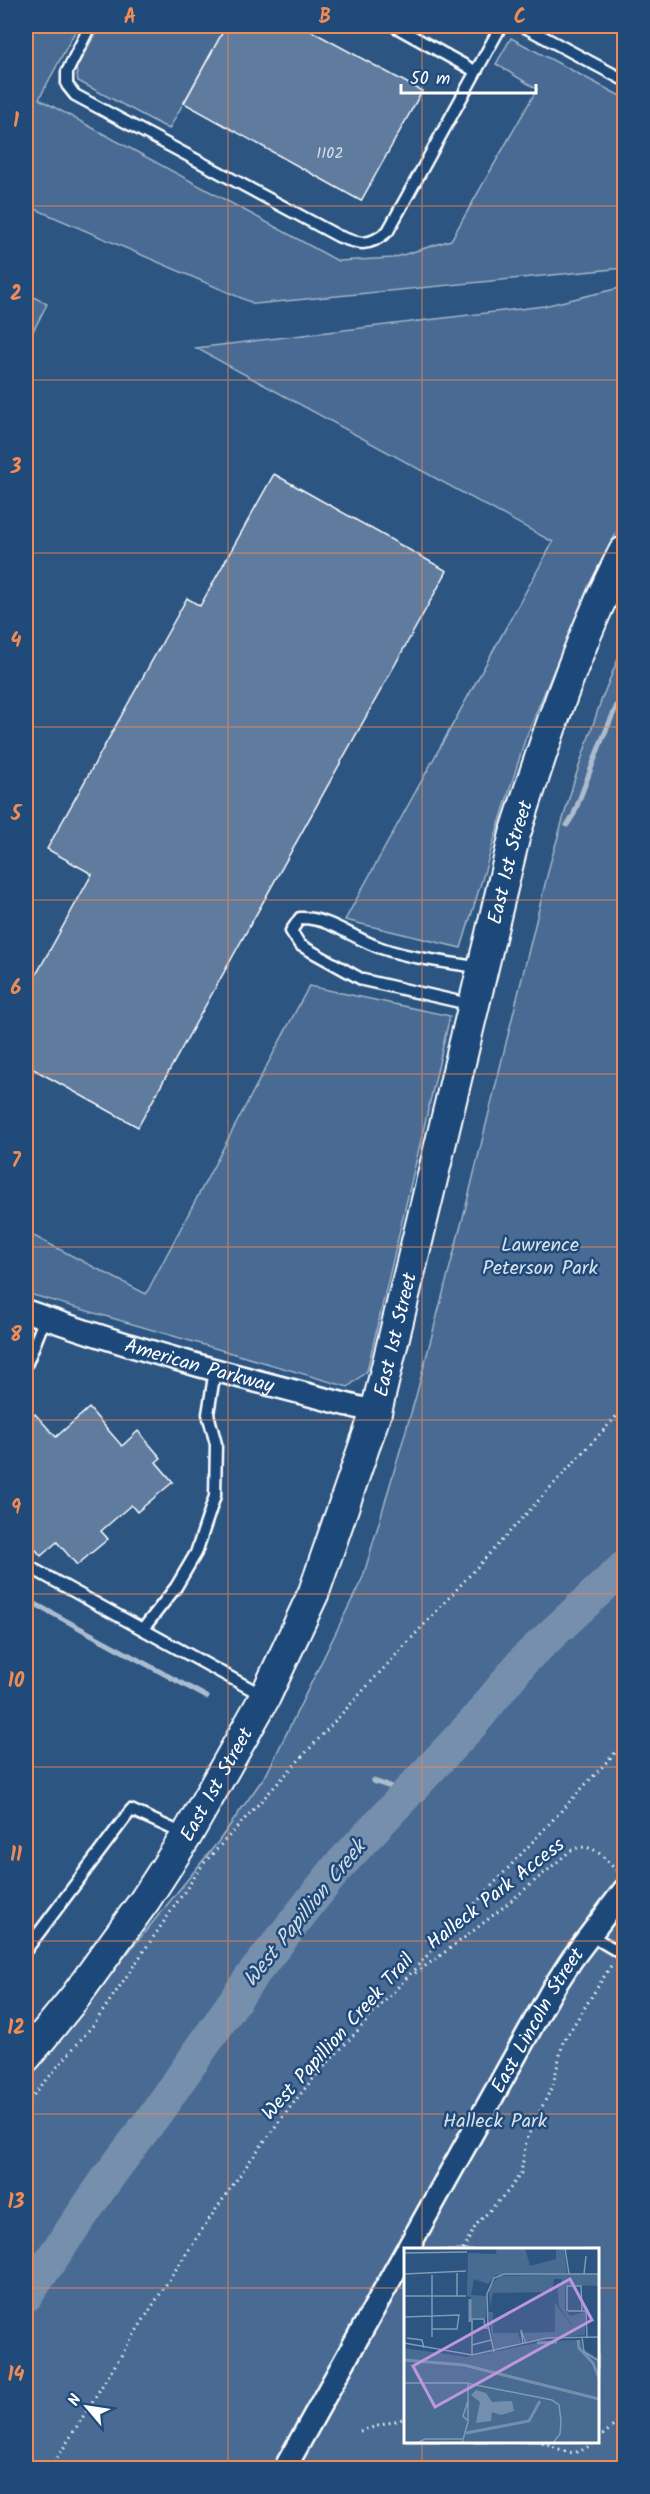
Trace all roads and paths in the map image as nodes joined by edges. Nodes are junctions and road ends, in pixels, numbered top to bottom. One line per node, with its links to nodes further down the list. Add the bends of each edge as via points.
1 (90, 26): 5 (lane, via 67,72 67,85 75,95 338,236 360,244 377,240 388,231)
2 (394, 26): 5 (lane)
3 (501, 26): 5 (lane)
4 (523, 26): 6 (lane)
5 (475, 71)
6 (624, 80)
7 (624, 552): 8 (main road, East 1st Street, via 591,622 543,747 515,834)
8 (483, 968): 9 (main road, East 1st Street); 9 (lane, via 393,952 313,917 300,918 291,931 300,945 363,980)
9 (474, 1005): 14 (main road, East 1st Street)
10 (35, 1315): 11 (lane); 12 (street, American Parkway)
11 (26, 1363)
12 (215, 1370): 14 (street, American Parkway); 16 (lane, via 208,1414 216,1444 215,1496 196,1553 176,1587)
13 (624, 1408): 28 (path, via 204,1863 94,2024)
14 (376, 1412): 17 (main road, East 1st Street, via 314,1592)
15 (26, 1565): 16 (lane)
16 (143, 1629): 17 (lane)
17 (265, 1697): 19 (main road, East 1st Street)
18 (624, 1743): 26 (path, West Papillion Creek Trail)
19 (187, 1835): 23 (lane, via 131,1810); 27 (main road, East 1st Street, via 146,1900)
20 (624, 1878): 26 (path, Halleck Park Access, via 592,1847 581,1845 464,1939)
21 (624, 1890): 22 (street, East Lincoln Street)
22 (590, 1935): 24 (lane); 29 (street, East Lincoln Street, via 552,1990)
23 (26, 1950)
24 (624, 1955)
25 (613, 1962): 30 (path, via 563,2042 553,2085 526,2142 521,2173 476,2225)
26 (411, 1975): 38 (path, West Papillion Creek Trail, via 276,2125 171,2278)
27 (26, 2057)
28 (26, 2104)
29 (407, 2248)
30 (464, 2248)
31 (404, 2254): 39 (street, East Lincoln Street)
32 (624, 2417): 35 (path)
33 (404, 2418): 34 (path)
34 (360, 2431)
35 (599, 2438)
36 (545, 2443): 37 (path, via 572,2453)
37 (592, 2443)
38 (51, 2469)
39 (285, 2469)

